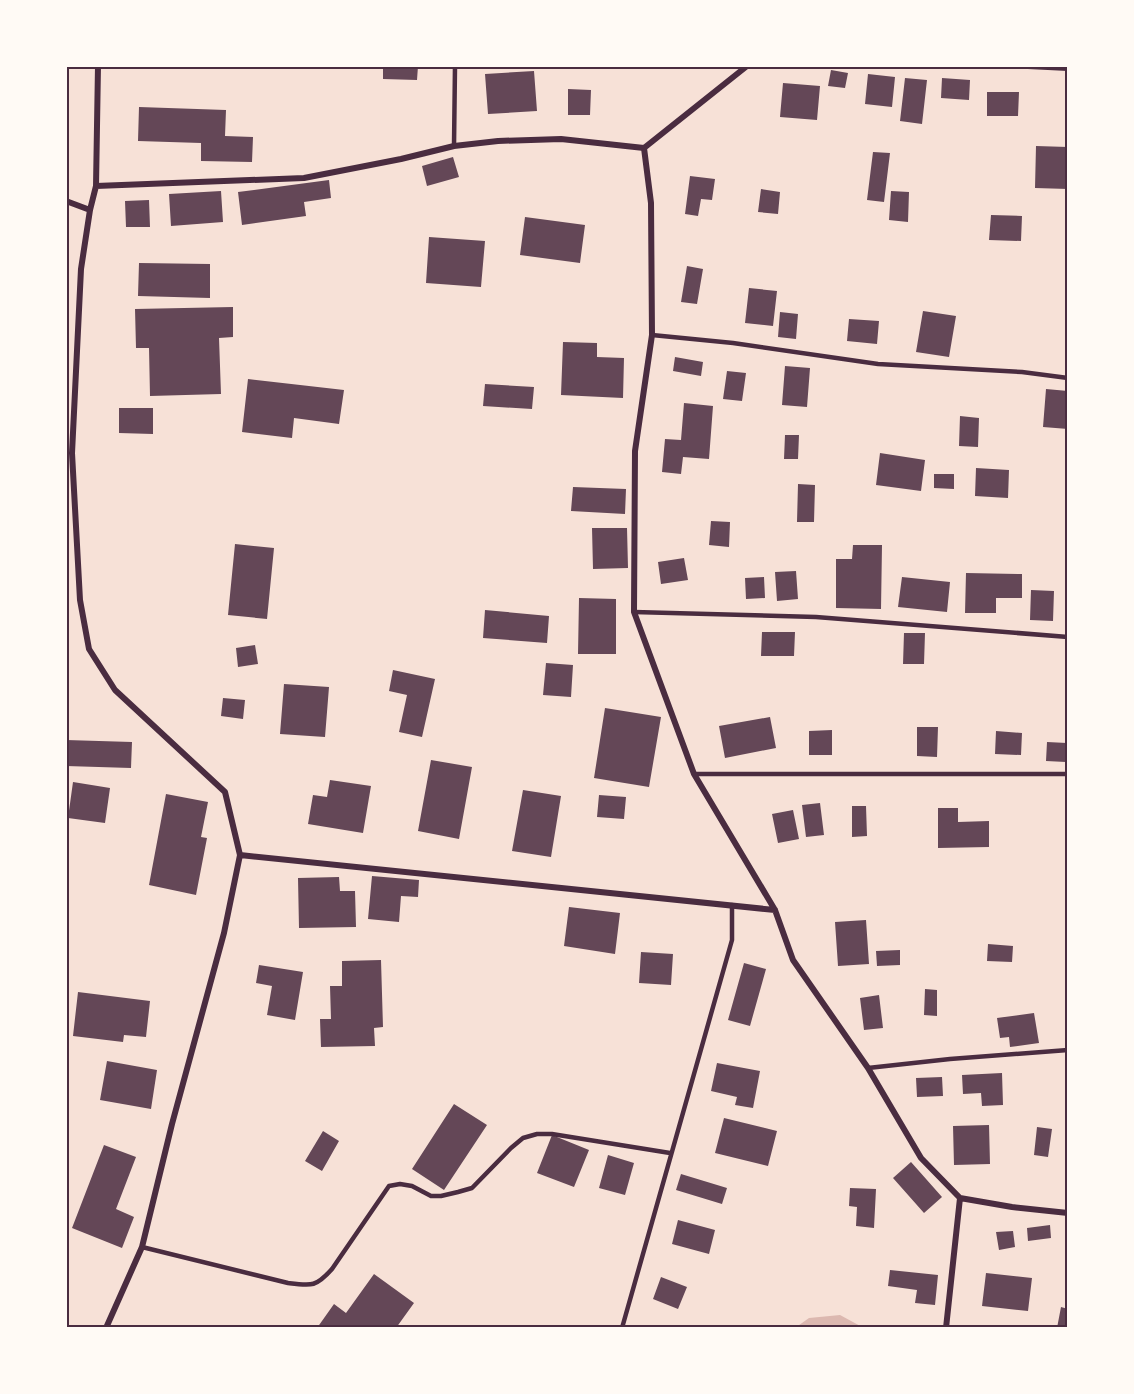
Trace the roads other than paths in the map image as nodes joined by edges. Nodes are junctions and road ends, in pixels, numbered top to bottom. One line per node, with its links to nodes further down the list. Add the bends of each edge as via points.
1 (98, 66): 8 (street)
2 (455, 66): 6 (lane)
3 (747, 66): 7 (street)
4 (1028, 66): 5 (street)
5 (1068, 68)
6 (454, 146): 7 (street, via 561,140); 8 (street, via 304,178)
7 (644, 148): 11 (street, via 651,202)
8 (96, 186): 10 (street)
9 (66, 201): 10 (street)
10 (90, 210): 17 (street, via 81,269 72,453 80,600 89,649 114,690 225,792)
11 (652, 335): 12 (lane, via 878,364); 13 (street, via 635,451)
12 (1068, 378)
13 (634, 612): 14 (lane, via 816,617); 15 (street)
14 (1068, 637)
15 (694, 774): 16 (lane); 19 (street)
16 (1068, 774)
17 (240, 855): 18 (street); 25 (street, via 224,933)
18 (732, 905): 19 (street); 22 (lane, via 732,939)
19 (775, 910): 21 (street, via 793,960)
20 (1068, 1050): 21 (lane)
21 (868, 1068): 23 (street, via 921,1158)
22 (670, 1153): 25 (lane, via 537,1134 523,1138 472,1188 431,1196 412,1186 389,1186 332,1269 321,1281 307,1285); 27 (lane)
23 (960, 1198): 24 (street); 28 (street)
24 (1068, 1213)
25 (142, 1247): 26 (street)
26 (106, 1328)
27 (622, 1328)
28 (946, 1328)

